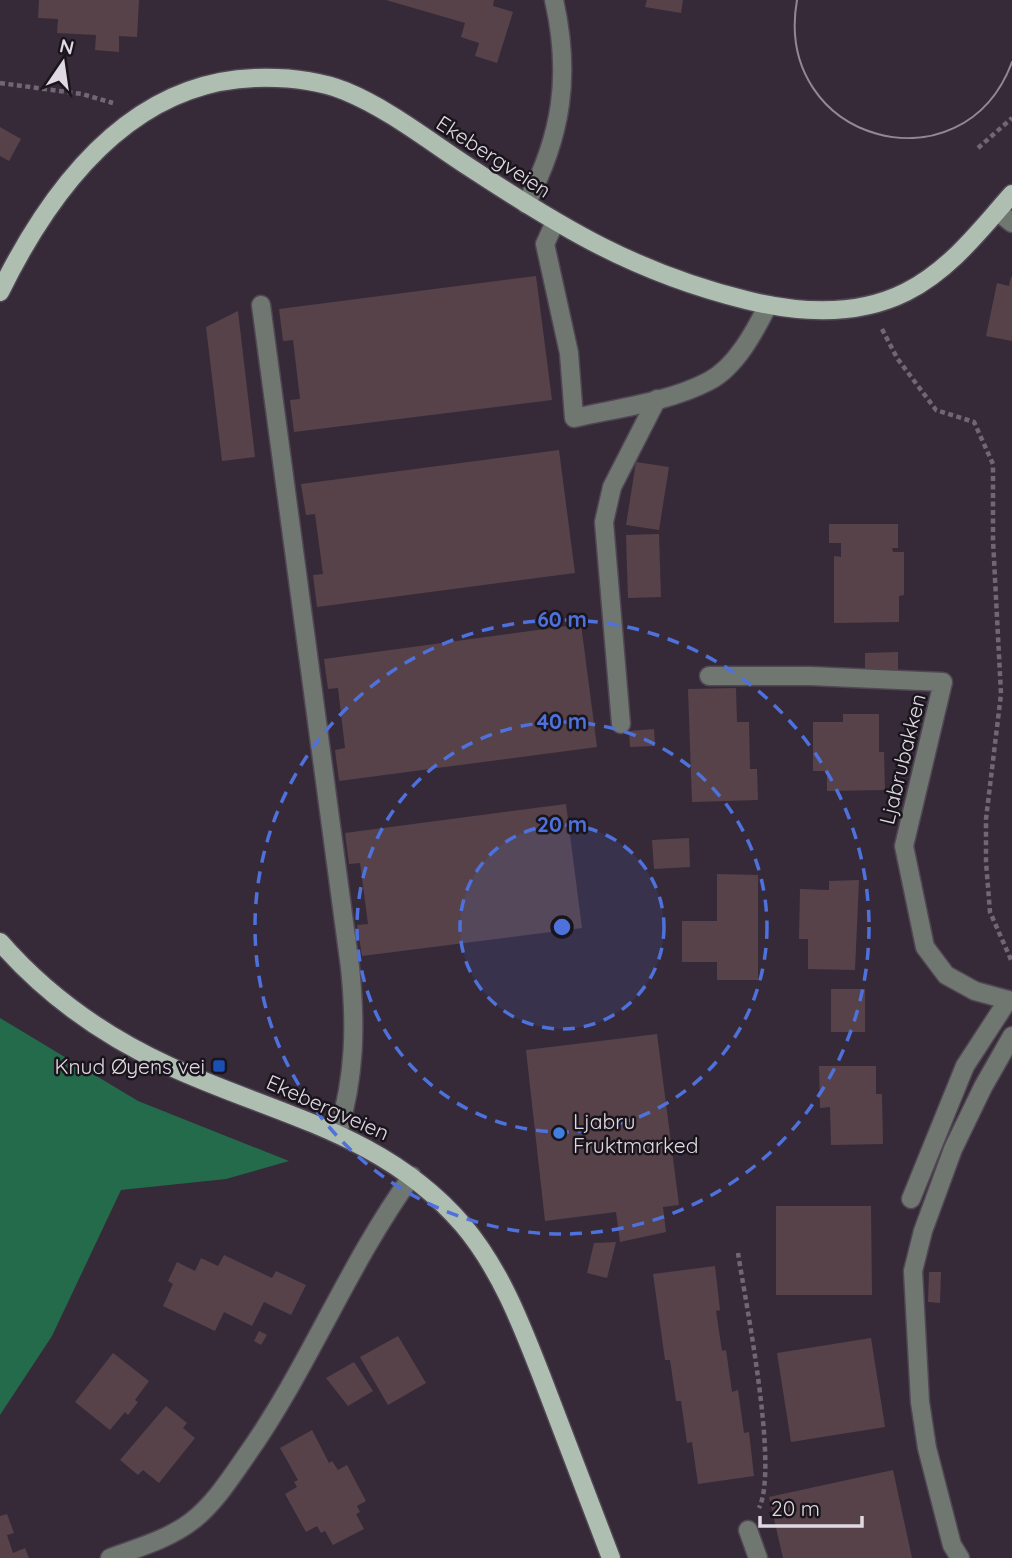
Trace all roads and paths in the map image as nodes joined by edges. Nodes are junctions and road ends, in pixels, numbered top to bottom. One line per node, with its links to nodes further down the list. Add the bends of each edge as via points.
1 (554, 0): 7 (street, via 564,52 561,101 544,166)
2 (0, 83): 3 (path)
3 (109, 102)
4 (1012, 117): 5 (path)
5 (978, 148)
6 (1012, 194): 8 (main road, Ekebergveien)
7 (526, 204): 9 (main road, Ekebergveien); 11 (main road, Ekebergveien, via 346,92 298,79 241,78 200,85 165,99 113,134 48,209)
8 (997, 212): 10 (street); 13 (main road, Ekebergveien, via 948,264 892,299 836,310)
9 (555, 222): 13 (main road, Ekebergveien, via 639,266); 15 (street, via 545,244 569,353 574,418)
10 (1012, 223)
11 (0, 292)
12 (261, 305): 22 (street, via 351,967 353,1066)
13 (768, 305): 15 (street, via 731,363 710,381)
14 (881, 328): 19 (path, via 936,410 974,422 993,464 1001,694 986,818 986,862 990,912)
15 (657, 399): 17 (street, via 612,487 604,522)
16 (709, 676): 20 (street, Ljabrubakken, via 943,682 904,846 925,947 946,975 975,992)
17 (621, 724)
18 (0, 942): 22 (main road, Ekebergveien, via 46,989 109,1035 171,1067)
19 (1012, 962)
20 (1010, 1001): 24 (street, via 965,1066)
21 (1012, 1036): 30 (street, via 953,1149 923,1231 914,1271 918,1376 927,1448 952,1545)
22 (338, 1133): 23 (main road, Ekebergveien, via 383,1155)
23 (412, 1176): 27 (street, via 383,1215 270,1423 209,1506 167,1536); 28 (main road, Ekebergveien, via 463,1225 498,1278 530,1345)
24 (911, 1199)
25 (738, 1253): 26 (path, via 766,1450 765,1496)
26 (748, 1530): 29 (street)
27 (110, 1558)
28 (611, 1558)
29 (758, 1558)
30 (960, 1558)

